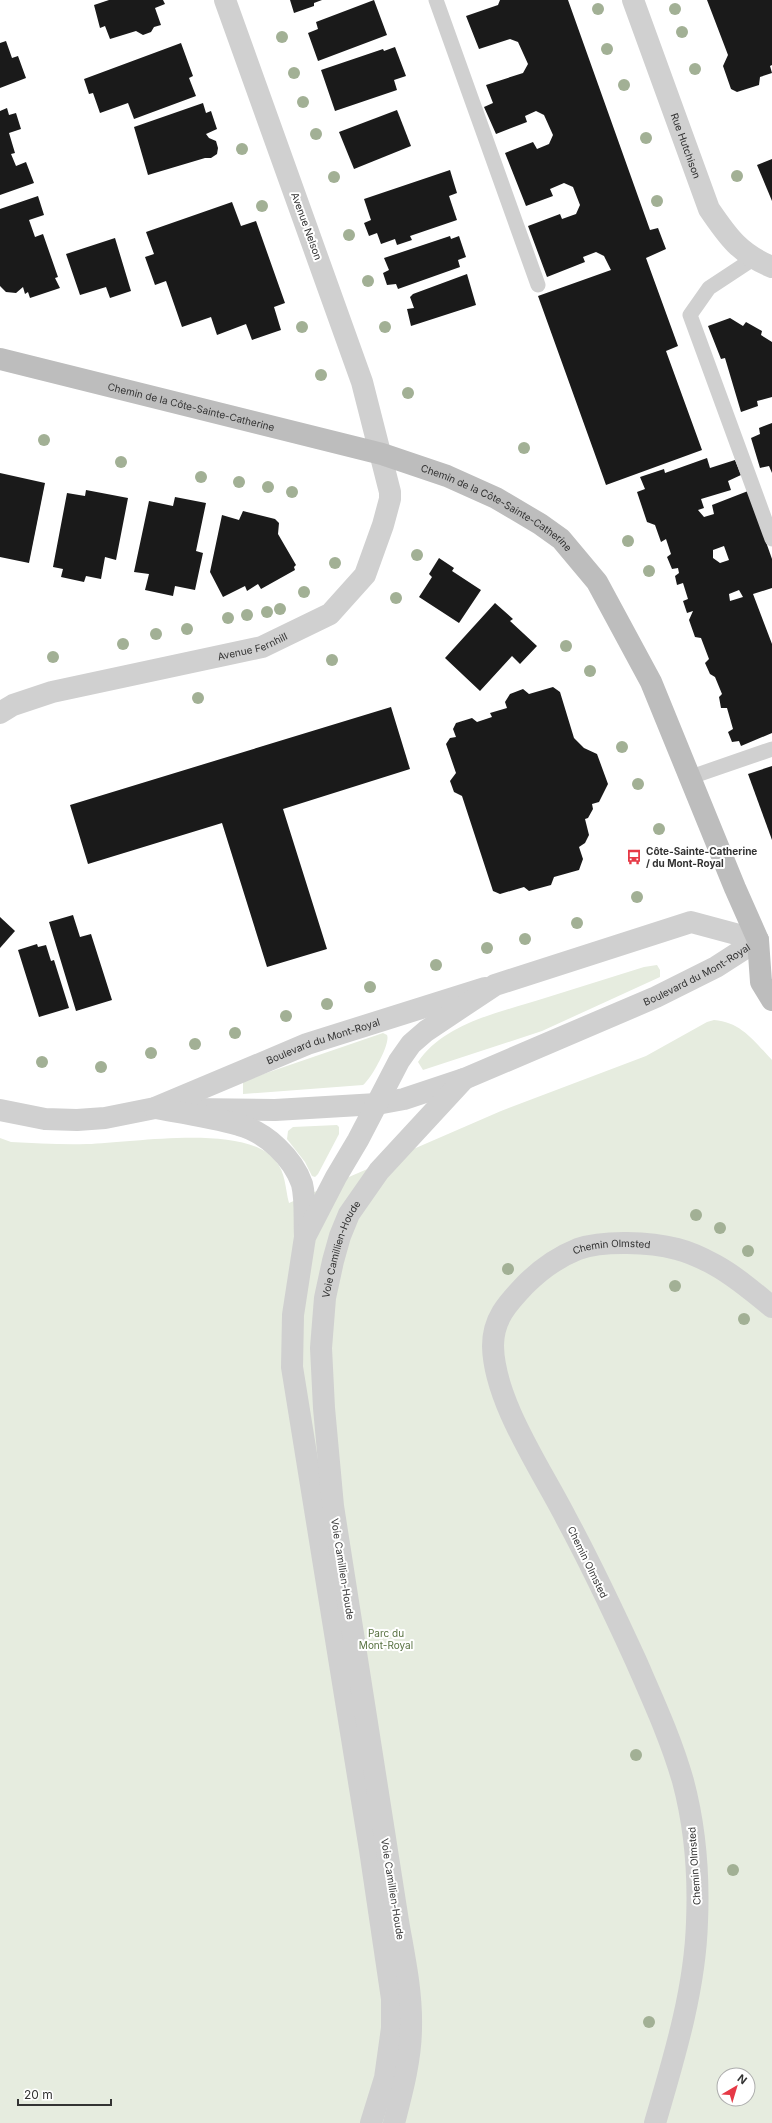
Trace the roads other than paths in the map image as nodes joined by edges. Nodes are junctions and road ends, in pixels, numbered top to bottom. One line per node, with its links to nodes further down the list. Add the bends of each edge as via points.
1 (225, 0): 7 (street, Avenue Nelson, via 339,314 362,382)
2 (436, 0): 5 (lane)
3 (633, 0): 4 (street, Rue Hutchison, via 709,209 726,235)
4 (762, 263): 8 (lane, via 708,288 690,315)
5 (538, 285)
6 (0, 359): 7 (main road, Chemin de la Côte-Sainte-Catherine)
7 (382, 454): 9 (street, Avenue Fernhill, via 390,499 383,525 365,575 330,614 262,647 52,692 13,705); 11 (main road, Chemin de la Côte-Sainte-Catherine, via 447,476 496,498 561,539 597,582 644,669)
8 (772, 540)
9 (0, 713)
10 (772, 749): 11 (lane)
11 (691, 777): 12 (main road, Chemin de la Côte-Sainte-Catherine, via 735,888)
12 (767, 941): 13 (street, Boulevard du Mont-Royal, via 691,922); 14 (main road, Chemin de la Côte-Sainte-Catherine, via 761,982); 15 (street, Boulevard du Mont-Royal, via 656,997)
13 (495, 985): 16 (street, Boulevard du Mont-Royal, via 426,1031 411,1044 399,1061); 17 (street, Boulevard du Mont-Royal, via 307,1044)
14 (772, 1000)
15 (464, 1079): 16 (street, Boulevard du Mont-Royal, via 404,1099); 22 (street, Voie Camillien-Houde, via 379,1171 349,1214 328,1283 321,1348 333,1506 408,1988 411,2027 408,2057)
16 (377, 1104): 17 (street, Boulevard du Mont-Royal, via 275,1110); 19 (street, Voie Camillien-Houde)
17 (155, 1108): 18 (street, Boulevard du Mont-Royal, via 105,1118 77,1120 45,1119); 19 (street, via 241,1125 265,1138 295,1170 302,1185)
18 (0, 1110)
19 (305, 1237): 21 (street, Voie Camillien-Houde, via 294,1316 292,1367 392,1999 392,2028 386,2078)
20 (772, 1307): 23 (street, Chemin Olmsted, via 715,1265 678,1249 612,1243 580,1248 556,1259 532,1277 504,1307 494,1329 493,1348 500,1385 513,1416 623,1632 662,1719 683,1782 692,1825 697,1922 694,1956 675,2051)
21 (371, 2123)
22 (394, 2123)
23 (655, 2123)

